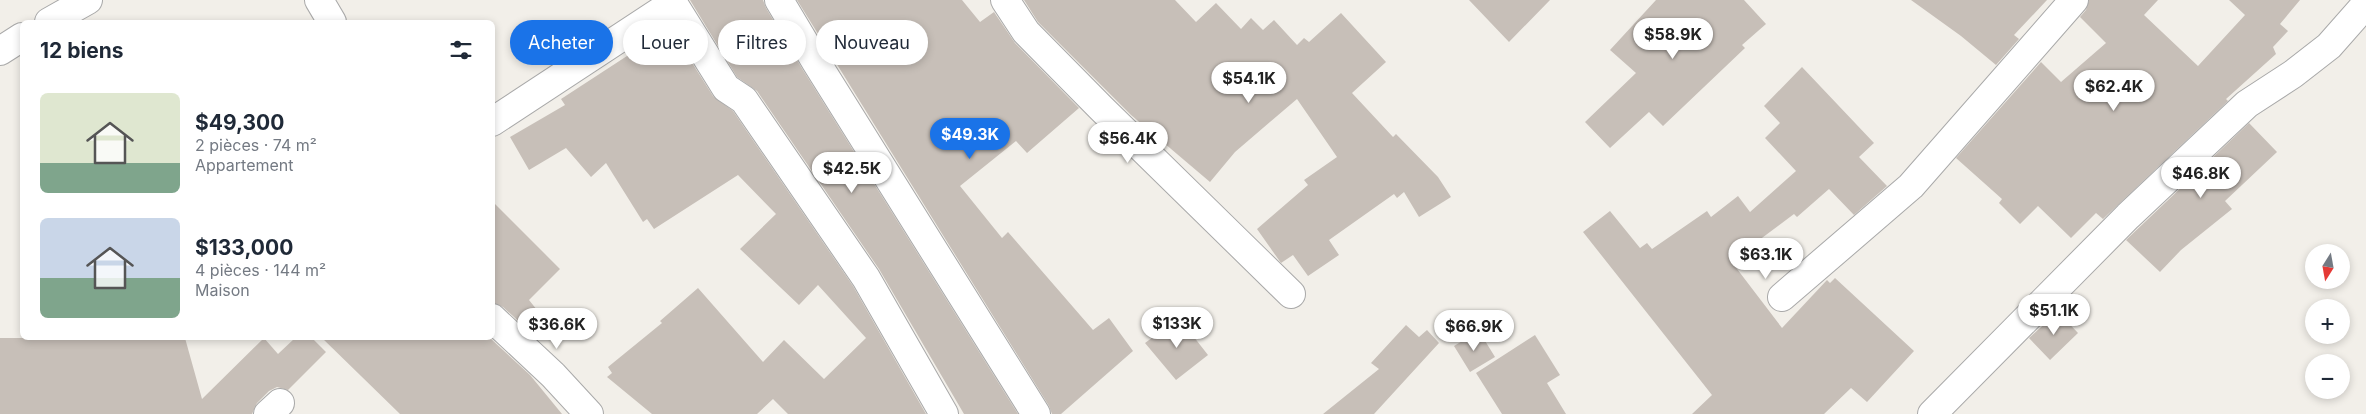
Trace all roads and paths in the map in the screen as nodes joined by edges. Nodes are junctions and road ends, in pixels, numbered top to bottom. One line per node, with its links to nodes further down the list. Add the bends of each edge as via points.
1 (88, 0): 7 (street)
2 (319, 0): 8 (street)
3 (779, 0): 17 (street)
4 (1005, 0): 12 (street, via 1033,39)
5 (2074, 0): 13 (street, via 1911,186)
6 (2366, 4): 18 (street, via 2329,46 2247,104 2128,216)
7 (53, 20)
8 (331, 20)
9 (20, 38): 10 (street)
10 (0, 51)
11 (495, 120): 16 (street, via 673,3 726,88 744,100 866,278)
12 (1291, 294)
13 (1782, 297)
14 (495, 321): 15 (street)
15 (589, 414)
16 (944, 414)
17 (1036, 414)
18 (1932, 414)

